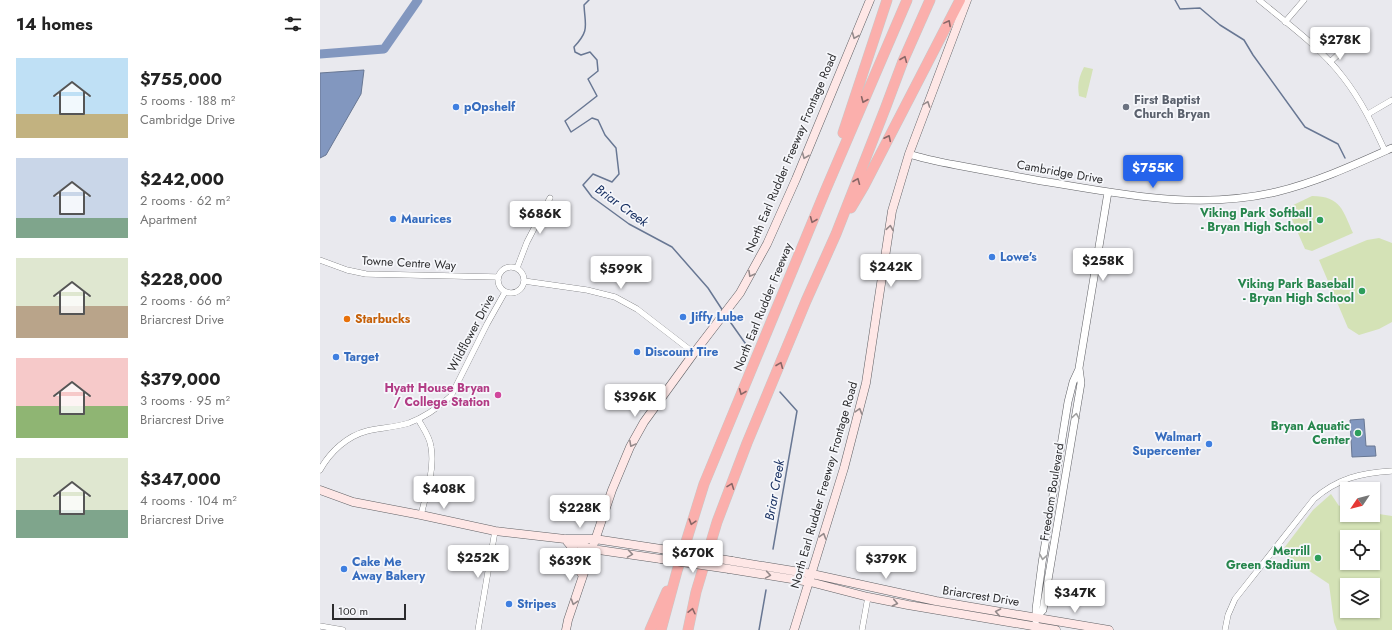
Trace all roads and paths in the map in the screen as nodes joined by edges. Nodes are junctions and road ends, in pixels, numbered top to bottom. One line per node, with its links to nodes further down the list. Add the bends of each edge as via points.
1 (870, 0): 25 (main road, North Earl Rudder Freeway Frontage Road, one-way to 25, via 767,244 728,310)
2 (888, 0): 16 (highway)
3 (907, 0): 16 (highway, North Earl Rudder Freeway, one-way to 16)
4 (930, 0): 19 (highway, one-way to 4)
5 (960, 0): 19 (highway, one-way to 5, via 864,186)
6 (967, 0): 15 (main road, North Earl Rudder Freeway Frontage Road, one-way to 6)
7 (1259, 0): 9 (street)
8 (1304, 0): 9 (street)
9 (1285, 22): 11 (street)
10 (1361, 34): 11 (street)
11 (1330, 62): 13 (street)
12 (1392, 100): 13 (street)
13 (1368, 114): 14 (street)
14 (1389, 150): 17 (street, Cambridge Drive, via 1314,181 1247,198 1174,200)
15 (909, 154): 17 (street, Cambridge Drive, via 974,169); 43 (main road, North Earl Rudder Freeway Frontage Road, one-way to 15, via 861,404 892,211)
16 (826, 190): 42 (highway, North Earl Rudder Freeway, one-way to 42, via 704,484)
17 (1108, 192): 26 (street, Freedom Boulevard)
18 (550, 198): 21 (street, via 527,242)
19 (836, 234): 54 (highway, one-way to 19, via 696,592 720,515 747,443)
20 (320, 260): 22 (street, Towne Centre Way, via 366,274)
21 (517, 268): 22 (street, via 506,268); 23 (street, via 522,271)
22 (498, 277): 24 (street, via 500,287)
23 (524, 281): 24 (street, via 523,286 517,291); 25 (street, via 587,290 615,297 637,309)
24 (505, 292): 27 (street, Wildflower Drive, via 451,396)
25 (694, 353): 40 (main road, North Earl Rudder Freeway Frontage Road, one-way to 40, via 644,422 630,447)
26 (1079, 368): 28 (street, Freedom Boulevard, via 1073,382); 29 (street, Freedom Boulevard, one-way to 26, via 1081,383)
27 (418, 419): 30 (street, Wildflower Drive, via 353,437 332,452); 35 (street, via 431,447 432,464)
28 (1063, 436): 29 (street); 32 (street, Freedom Boulevard)
29 (1072, 438): 33 (street, Freedom Boulevard)
30 (320, 470)
31 (1392, 472): 59 (street, via 1365,474 1343,480 1314,499 1236,599 1228,615)
32 (1055, 487): 33 (street); 36 (street, Freedom Boulevard)
33 (1064, 488): 38 (street, Freedom Boulevard)
34 (320, 490): 35 (main road, Briarcrest Drive, via 353,502)
35 (421, 515): 37 (main road, Briarcrest Drive)
36 (1047, 530): 38 (street); 46 (street, Freedom Boulevard, one-way to 46)
37 (495, 531): 39 (main road, Briarcrest Drive); 50 (street)
38 (1057, 531): 46 (street, Freedom Boulevard, via 1043,610)
39 (565, 539): 40 (main road, Briarcrest Drive); 41 (main road, Briarcrest Drive); 44 (main road, via 581,562)
40 (595, 539): 41 (main road, North Earl Rudder Freeway Frontage Road); 43 (main road, Briarcrest Drive, bridge, via 732,561)
41 (592, 548): 43 (main road, Briarcrest Drive, one-way to 43, bridge, via 729,569); 44 (main road, North Earl Rudder Freeway Frontage Road)
42 (677, 571): 52 (highway); 53 (highway, North Earl Rudder Freeway)
43 (811, 578): 45 (main road, Briarcrest Drive); 46 (main road, Briarcrest Drive, one-way to 43); 55 (main road, North Earl Rudder Freeway Frontage Road)
44 (582, 579): 51 (main road, North Earl Rudder Freeway Frontage Road, one-way to 51)
45 (868, 597): 48 (main road, Briarcrest Drive, one-way to 48); 56 (street)
46 (1036, 617): 48 (street, Freedom Boulevard); 58 (main road, Briarcrest Drive)
47 (320, 626): 49 (street)
48 (1035, 627): 57 (main road, Briarcrest Drive)
49 (343, 630)
50 (478, 630)
51 (566, 630)
52 (650, 630)
53 (661, 630)
54 (688, 630)
55 (794, 630)
56 (862, 630)
57 (1056, 630)
58 (1109, 630)
59 (1225, 630)

